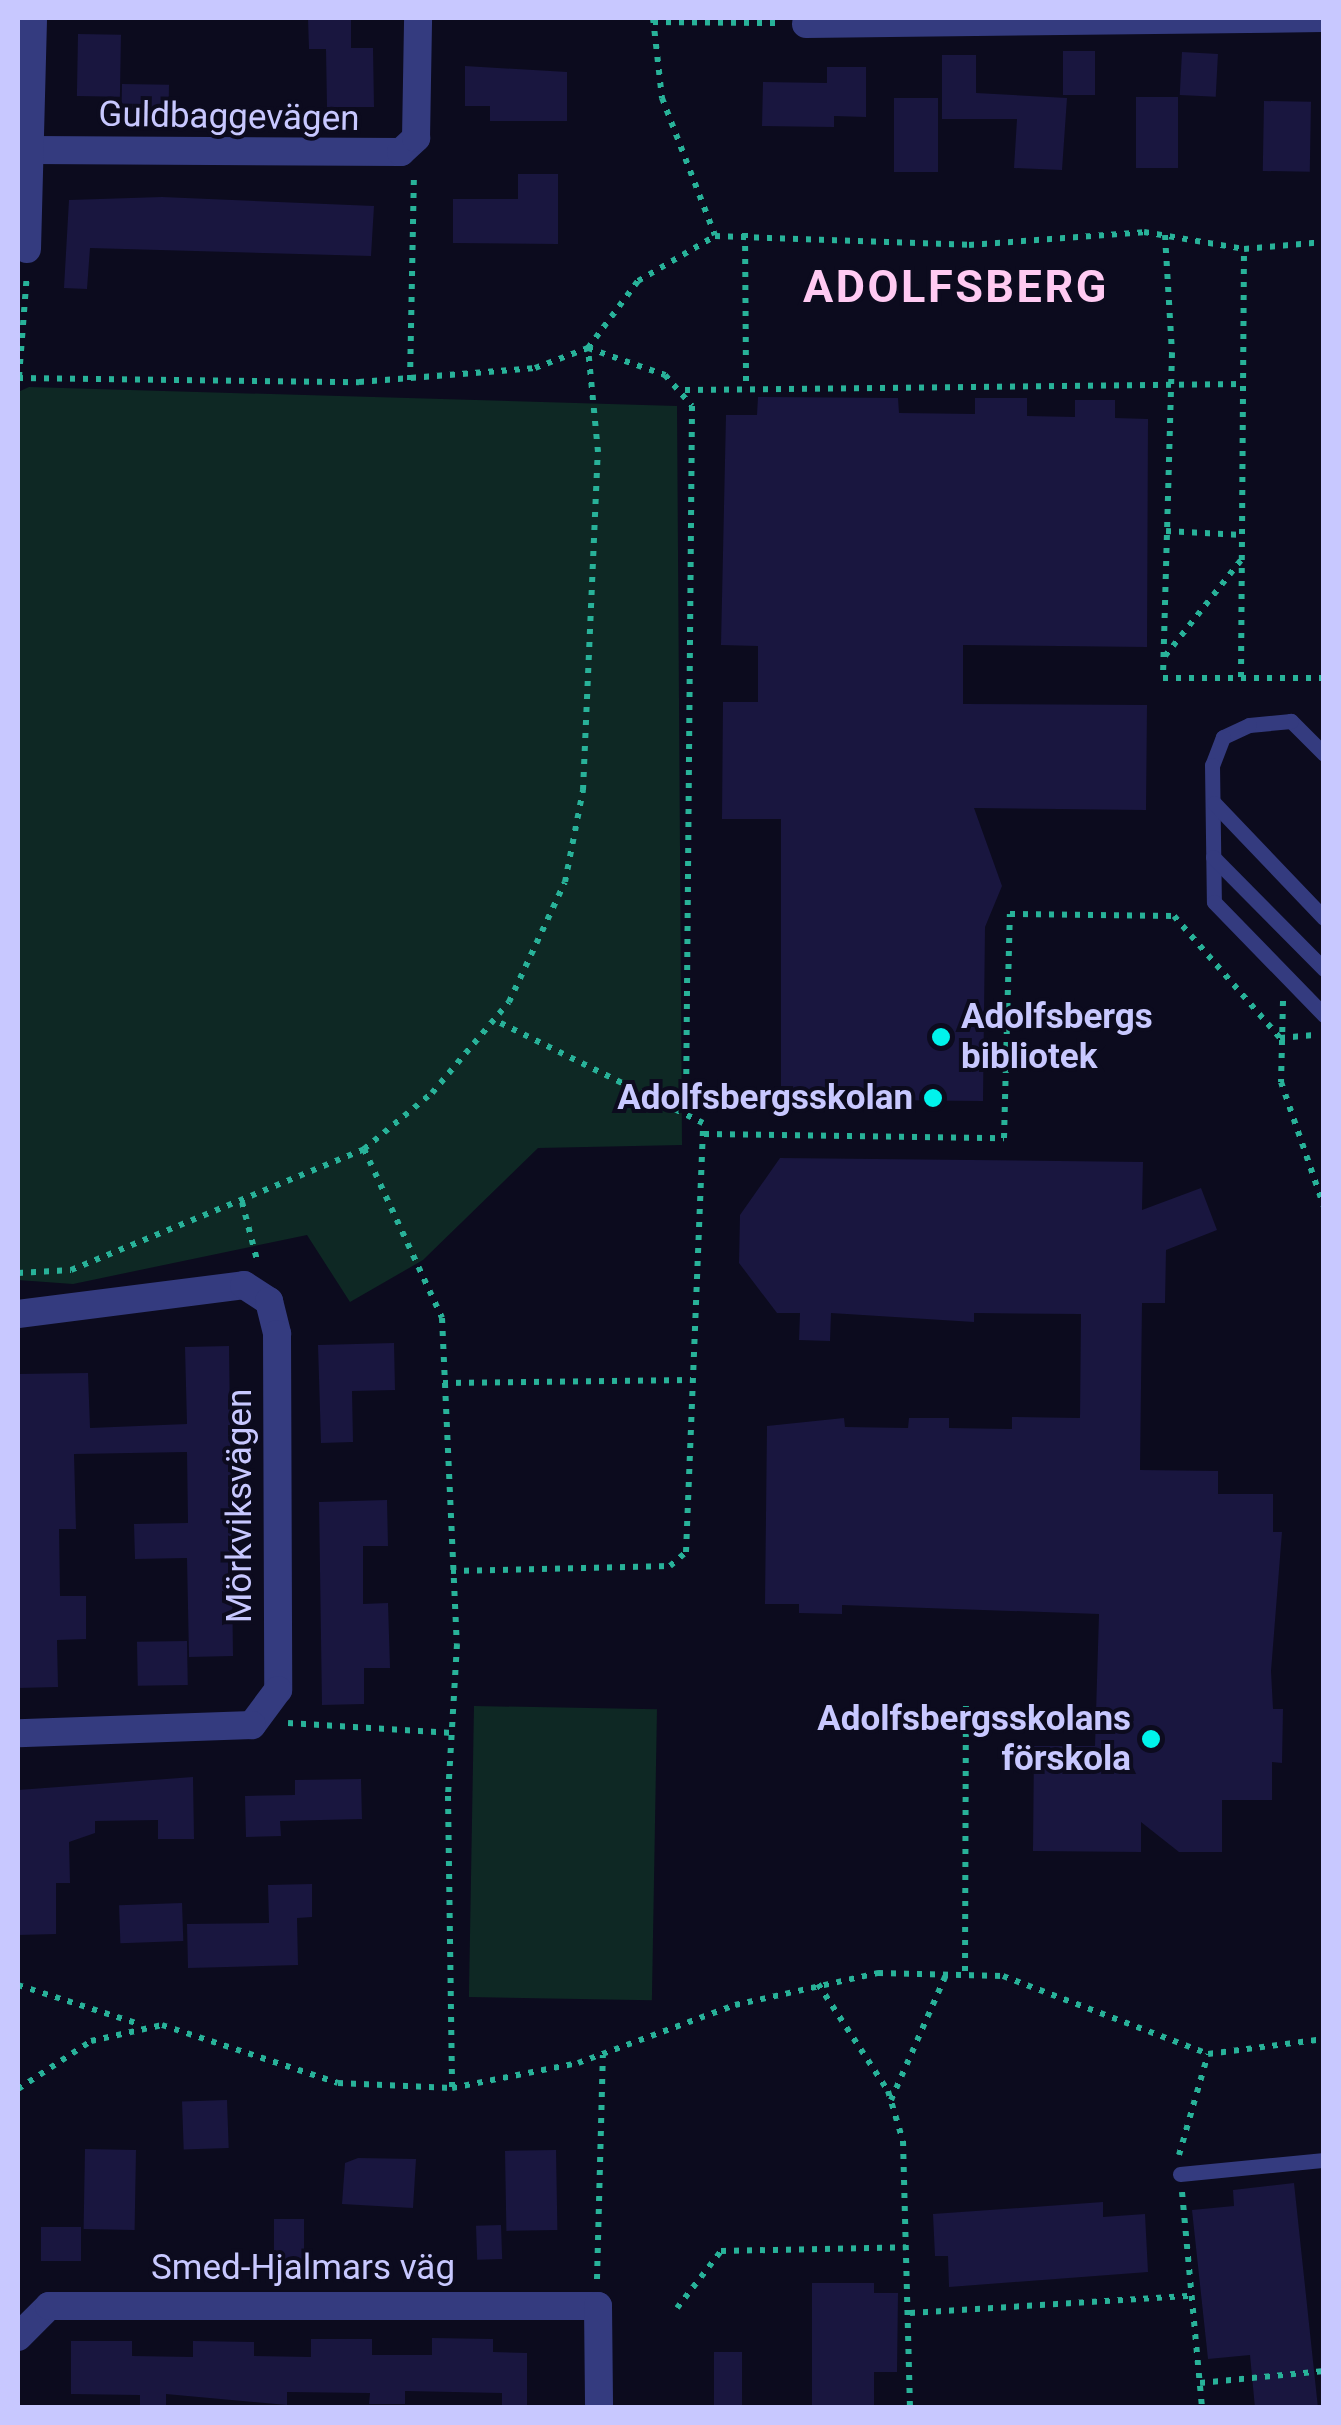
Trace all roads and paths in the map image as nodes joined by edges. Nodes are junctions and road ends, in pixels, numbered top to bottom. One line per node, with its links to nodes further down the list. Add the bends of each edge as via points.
1 (33, 18): 8 (street)
2 (418, 18): 7 (street)
3 (1323, 18): 4 (street)
4 (934, 19): 6 (street)
5 (653, 20): 6 (path); 11 (path, via 662,98)
6 (806, 24)
7 (415, 140): 8 (street, Guldbaggevägen, via 376,158); 17 (path)
8 (32, 150): 14 (street)
9 (745, 233): 10 (path, via 968,245); 11 (path); 18 (path)
10 (1165, 235): 13 (path); 19 (path)
11 (715, 236): 15 (path, via 638,281)
12 (1324, 242): 13 (path)
13 (1244, 249): 20 (path)
14 (28, 250): 16 (path)
15 (588, 348): 17 (path, via 535,368); 21 (path); 35 (path, via 598,452 575,848 551,918)
16 (18, 377): 17 (path)
17 (410, 380)
18 (746, 384): 19 (path); 21 (path)
19 (1171, 384): 20 (path); 22 (path)
20 (1243, 384): 23 (path)
21 (685, 390): 38 (path)
22 (1166, 531): 23 (path); 25 (path)
23 (1242, 536): 24 (path)
24 (1242, 559): 25 (path); 26 (path)
25 (1164, 657): 26 (path, via 1164,678)
26 (1241, 677): 27 (path)
27 (1324, 678)
28 (1324, 754): 29 (lane, via 1291,721 1248,725 1223,737 1212,765)
29 (1214, 804): 30 (lane); 31 (lane)
30 (1212, 857): 32 (lane); 34 (lane, via 1214,902)
31 (1324, 918)
32 (1324, 968)
33 (1283, 999): 37 (path)
34 (1324, 1015)
35 (495, 1020): 38 (path); 40 (path, via 432,1093)
36 (1324, 1034): 37 (path)
37 (1280, 1038): 39 (path, via 1174,916 1010,914 1004,1138); 42 (path, via 1288,1116)
38 (686, 1112): 39 (path)
39 (704, 1134): 46 (path)
40 (364, 1149): 41 (path); 47 (path, via 438,1298)
41 (242, 1202): 43 (path, via 71,1270); 44 (path)
42 (1324, 1208)
43 (18, 1273)
44 (255, 1292): 45 (street, via 244,1285); 50 (street, Mörkviksvägen, via 270,1301 277,1334 278,1690)
45 (18, 1314)
46 (692, 1380): 47 (path); 48 (path, via 682,1562)
47 (443, 1383): 48 (path)
48 (450, 1571): 52 (path)
49 (966, 1706): 54 (path)
50 (270, 1712): 51 (street, via 216,1731); 52 (path, via 310,1730)
51 (18, 1733)
52 (453, 1734): 62 (path)
53 (948, 1970): 54 (path); 55 (path); 63 (path)
54 (965, 1971): 59 (path, via 1054,1992)
55 (818, 1984): 60 (path); 63 (path)
56 (18, 1985): 57 (path, via 122,2011)
57 (143, 2026): 61 (path, via 62,2054); 62 (path, via 186,2030 338,2083)
58 (1323, 2040): 59 (path)
59 (1208, 2054): 65 (path, via 1178,2136)
60 (603, 2055): 62 (path); 67 (path)
61 (18, 2088)
62 (452, 2088)
63 (891, 2100): 66 (path, via 903,2141)
64 (1324, 2160): 65 (lane)
65 (1180, 2174): 68 (path)
66 (906, 2247): 69 (path, via 721,2251); 70 (path)
67 (597, 2281)
68 (1190, 2296): 70 (path); 73 (path)
69 (678, 2308)
70 (910, 2313): 75 (path)
71 (18, 2337): 74 (street, Smed-Hjalmars väg, via 50,2306 598,2311)
72 (1324, 2371): 73 (path)
73 (1200, 2384): 76 (path)
74 (599, 2408)
75 (910, 2408)
76 (1202, 2408)

